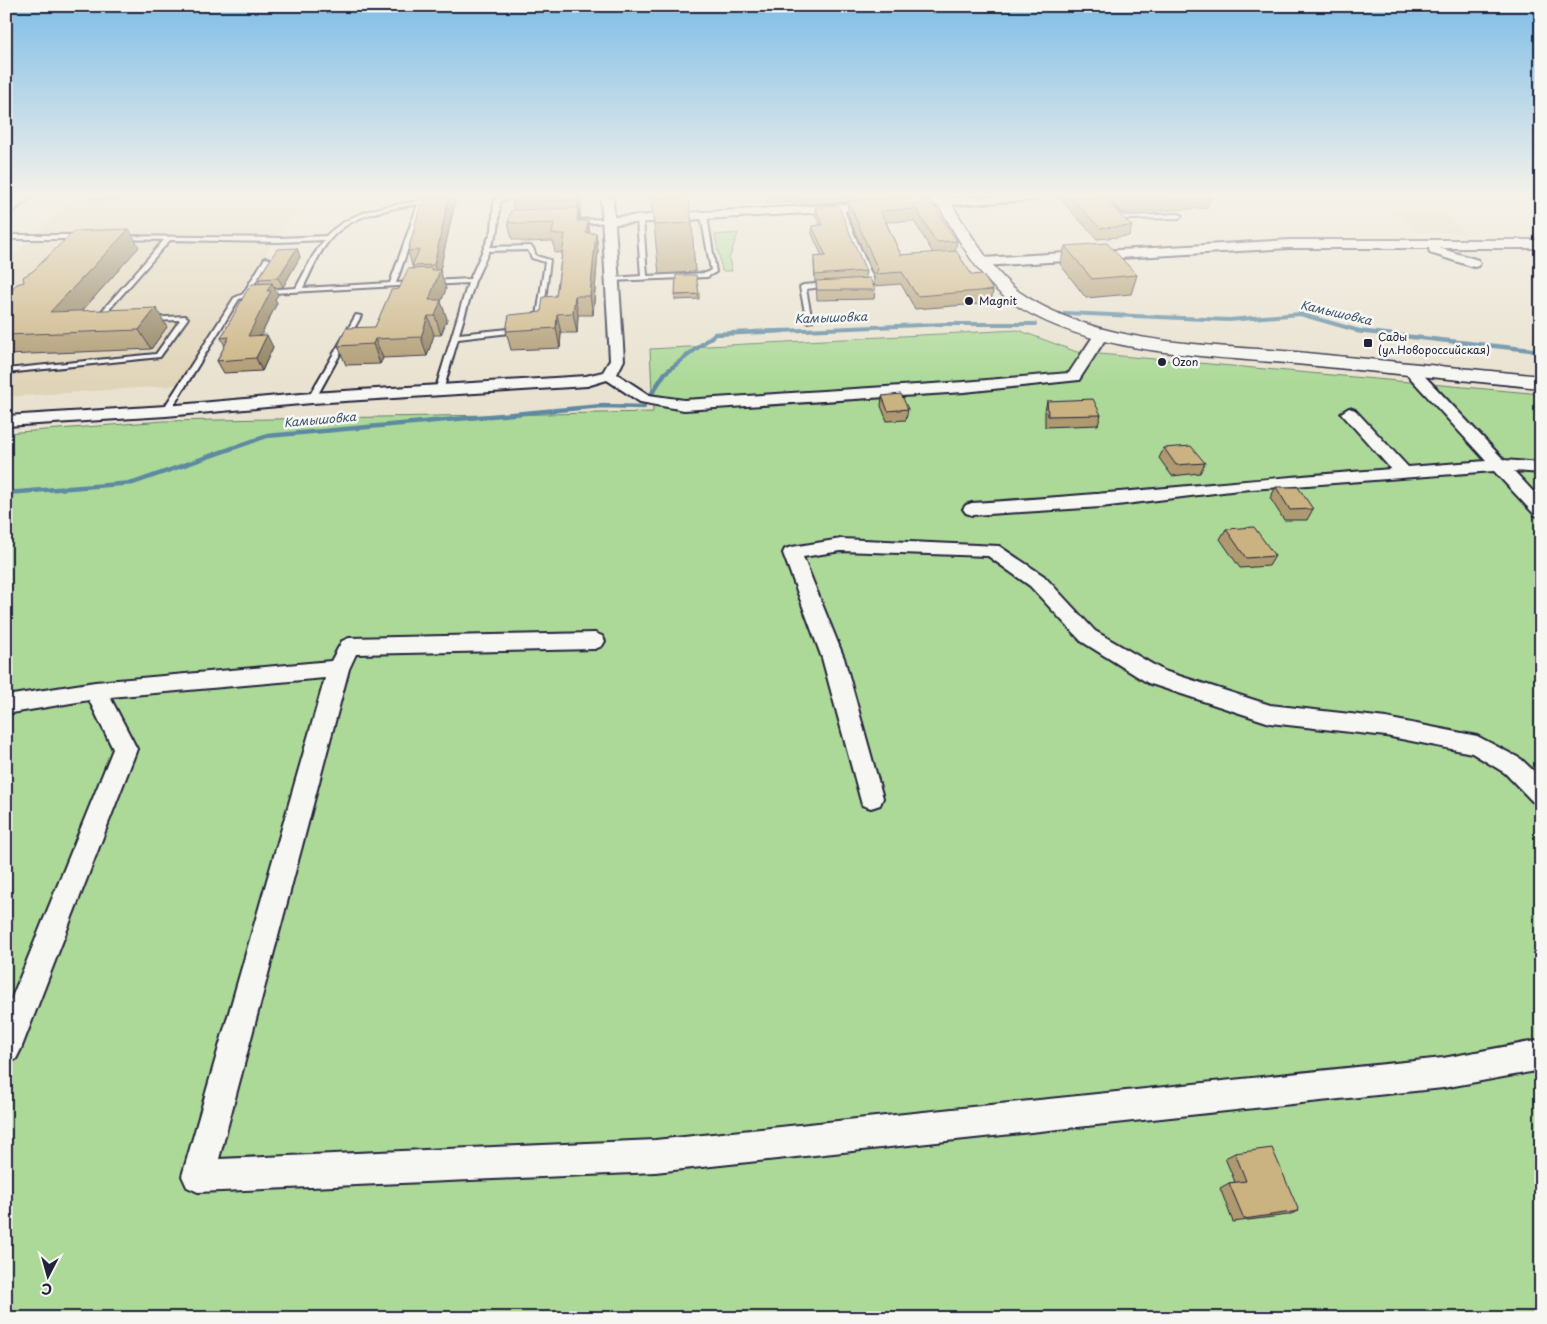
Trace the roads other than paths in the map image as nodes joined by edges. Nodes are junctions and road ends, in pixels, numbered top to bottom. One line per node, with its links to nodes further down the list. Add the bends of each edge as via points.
1 (150, 259): 26 (lane, via 96,321)
2 (267, 259): 23 (lane)
3 (316, 259): 22 (lane)
4 (401, 259): 20 (lane)
5 (482, 259): 18 (lane)
6 (540, 259): 29 (lane, via 548,261 540,316 530,329)
7 (611, 259): 17 (street)
8 (643, 259): 16 (lane)
9 (712, 259): 16 (lane, via 714,271 707,274)
10 (862, 259): 19 (lane, via 872,283)
11 (980, 259): 14 (main road)
12 (1037, 259): 14 (street)
13 (1461, 259): 15 (street)
14 (982, 262): 28 (main road, via 1010,293 1038,311 1068,326)
15 (1474, 263)
16 (644, 278): 17 (lane)
17 (612, 280): 32 (street, via 617,360)
18 (472, 281): 20 (lane); 29 (lane)
19 (852, 284)
20 (392, 285): 22 (lane)
21 (833, 285): 27 (lane, via 804,287)
22 (299, 289): 23 (lane)
23 (246, 293): 36 (lane, via 237,298)
24 (358, 316): 35 (lane)
25 (146, 320): 31 (lane, via 185,318 158,356)
26 (106, 321)
27 (809, 321)
28 (1101, 335): 30 (main road, via 1182,347); 32 (street, via 1074,377 964,387 684,405 645,399)
29 (454, 337): 34 (lane)
30 (1410, 369): 33 (main road); 39 (street)
31 (6, 371)
32 (609, 375): 34 (street, via 587,381)
33 (1541, 382)
34 (439, 391): 35 (street)
35 (312, 398): 36 (street)
36 (166, 411): 38 (street)
37 (1349, 412): 41 (street)
38 (6, 421)
39 (1499, 465): 40 (street); 41 (street); 43 (street)
40 (1541, 468)
41 (1404, 473): 42 (street, via 1239,485 1101,501)
42 (972, 509)
43 (1541, 511)
44 (595, 641): 45 (street, via 349,646)
45 (338, 669): 46 (street); 51 (street, via 198,1176 655,1156 1444,1072)
46 (95, 690): 47 (street); 50 (street, via 125,749)
47 (6, 705)
48 (1541, 794): 49 (street, via 1512,766 1477,745 1386,727 1270,714 1156,677 1088,636 1037,581 992,550 841,545 792,553 834,658)
49 (872, 798)
50 (6, 1049)
51 (1541, 1055)

